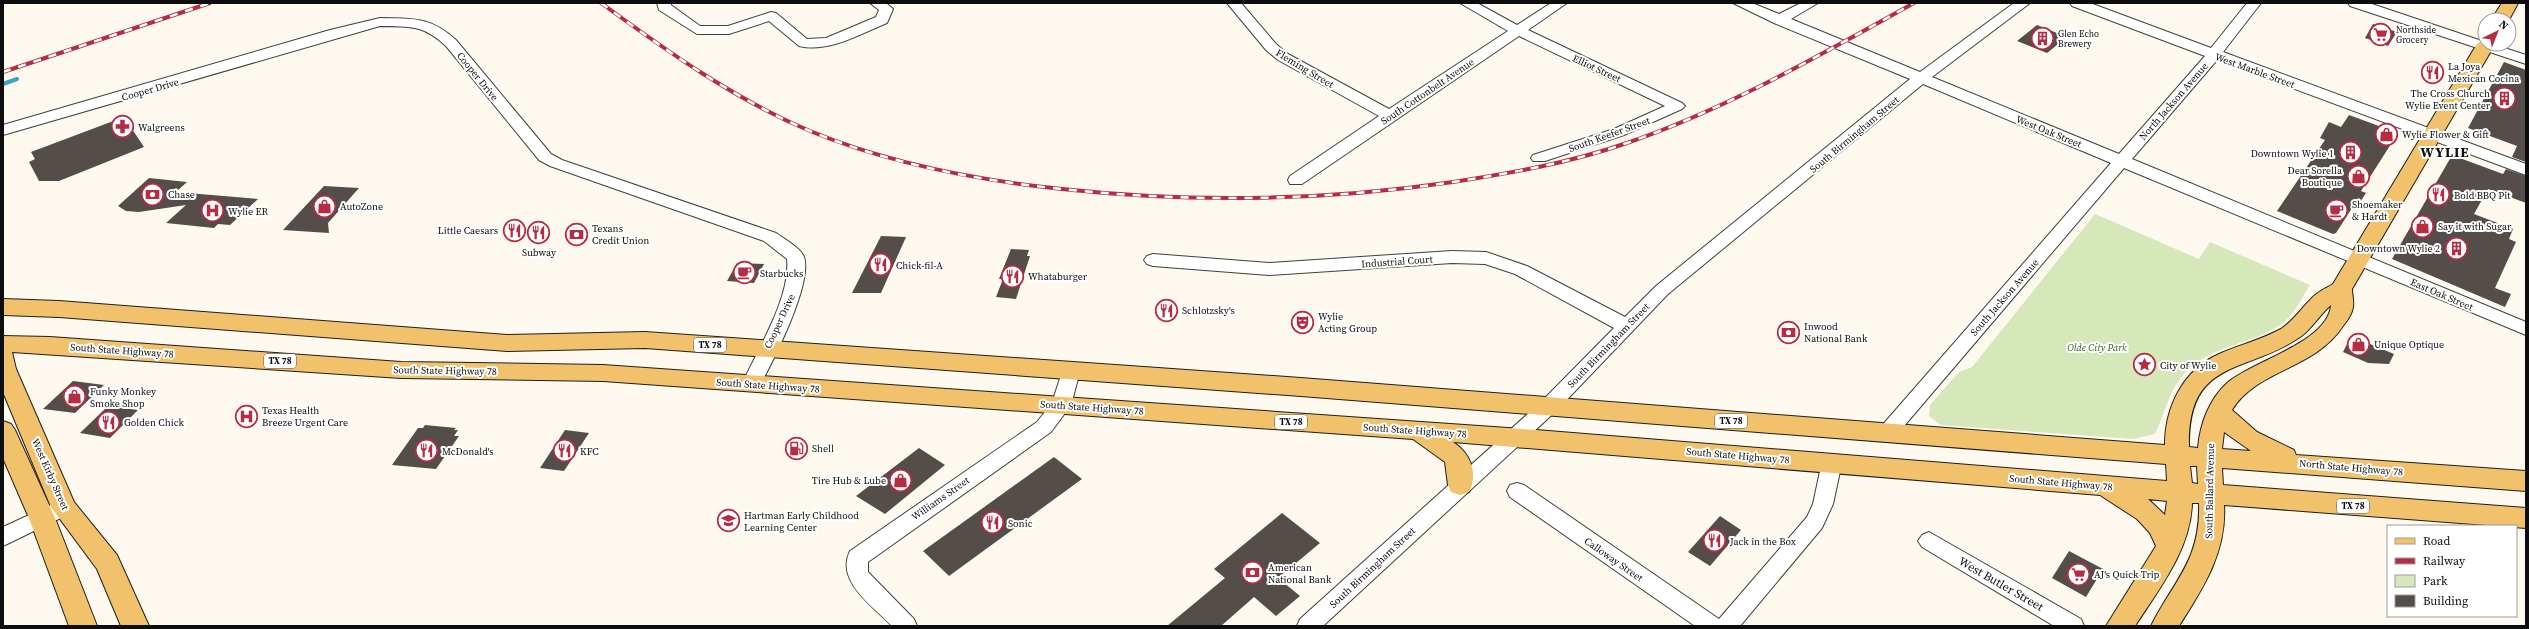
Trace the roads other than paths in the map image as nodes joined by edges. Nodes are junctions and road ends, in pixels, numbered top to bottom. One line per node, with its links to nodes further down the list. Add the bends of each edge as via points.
1 (664, 3): 15 (street, via 664,7 697,30 730,30)
2 (877, 3): 15 (street, via 886,9 882,20 828,42 804,43)
3 (1234, 3): 25 (street, Fleming Street, via 1283,58)
4 (1468, 3): 17 (street, Elliot Street)
5 (1560, 3): 17 (street, South Cottonbelt Avenue)
6 (1740, 3): 16 (street, West Oak Street)
7 (1811, 3): 16 (street)
8 (2023, 3): 23 (street, South Birmingham Street)
9 (2077, 3): 21 (street, West Marble Street)
10 (2254, 3): 21 (street, North Jackson Avenue)
11 (2355, 3): 18 (street)
12 (2510, 3): 14 (main road)
13 (763, 4): 15 (street)
14 (2505, 12)
15 (771, 16)
16 (1779, 20): 23 (street, West Oak Street)
17 (1517, 30): 24 (street, Elliot Street); 25 (street, South Cottonbelt Avenue)
18 (2477, 42)
19 (2482, 52): 27 (main road, South Ballard Avenue)
20 (2505, 52): 22 (street)
21 (2214, 54): 27 (street, West Marble Street); 29 (street, North Jackson Avenue)
22 (2526, 60)
23 (1921, 78): 29 (street, West Oak Street); 36 (street, South Birmingham Street, via 1678,276)
24 (1677, 106): 28 (street, South Keefer Street, via 1619,132)
25 (1390, 116): 31 (street, South Cottonbelt Avenue)
26 (3, 130): 41 (street, Cooper Drive, via 335,33 380,22 416,23 436,29 451,43 545,158 770,237 795,257 797,274 793,293)
27 (2434, 137): 30 (street, West Marble Street); 32 (main road, South Ballard Avenue)
28 (1539, 158)
29 (2122, 161): 32 (street, West Oak Street); 51 (street, South Jackson Avenue)
30 (2526, 170)
31 (1296, 180)
32 (2358, 259): 34 (main road, South Ballard Avenue); 37 (street, East Oak Street)
33 (1153, 260): 36 (street, Industrial Court, via 1269,269 1452,257 1486,258 1521,270)
34 (2341, 290): 48 (main road, South Ballard Avenue, via 2342,308 2325,336 2306,352 2242,383); 53 (main road, via 2322,300 2308,318 2288,335 2225,360 2200,378 2185,400 2180,413)
35 (3, 307): 38 (main road, TX 78, via 59,309)
36 (1626, 326): 47 (street, South Birmingham Street)
37 (2526, 329)
38 (429, 338): 41 (main road, TX 78, via 507,343 645,340); 43 (main road)
39 (3, 344): 40 (main road, South State Highway 78 / TX 78)
40 (50, 345): 42 (main road); 43 (main road, South State Highway 78 / TX 78)
41 (766, 349): 44 (main road, TX 78); 45 (street, Cooper Drive)
42 (4, 363): 63 (main road, West Kirby Street)
43 (401, 370): 45 (main road, South State Highway 78 / TX 78, via 603,373)
44 (1071, 371): 46 (street, Williams Street); 47 (main road, TX 78)
45 (751, 384): 46 (main road, South State Highway 78 / TX 78)
46 (1061, 405): 50 (main road, South State Highway 78 / TX 78); 71 (street, Williams Street, via 1044,427 858,557 856,567 859,576)
47 (1549, 406): 51 (main road, TX 78); 52 (street, South Birmingham Street)
48 (2219, 411): 54 (main road, South Ballard Avenue, via 2212,428); 56 (main road, via 2228,423 2254,443)
49 (3, 430): 64 (main road)
50 (1417, 430): 52 (main road, South State Highway 78 / TX 78); 58 (main road, via 1459,462)
51 (1886, 434): 53 (main road, TX 78)
52 (1513, 437): 55 (main road, South State Highway 78 / TX 78); 58 (street, South Birmingham Street)
53 (2176, 455): 54 (main road, North State Highway 78 / TX 78); 61 (main road)
54 (2209, 457): 56 (main road, North State Highway 78 / TX 78); 62 (main road, South Ballard Avenue)
55 (1832, 462): 59 (main road, South State Highway 78 / TX 78); 74 (street, via 1823,504 1814,522)
56 (2299, 462): 57 (main road, North State Highway 78 / TX 78)
57 (2526, 481)
58 (1460, 485): 72 (street, South Birmingham Street)
59 (2096, 485): 61 (main road, South State Highway 78 / TX 78); 68 (main road, via 2148,512 2164,532)
60 (1517, 491): 73 (street, Calloway Street)
61 (2179, 492): 62 (main road, TX 78); 68 (main road, via 2177,522)
62 (2209, 494): 65 (main road, TX 78, via 2444,514); 77 (main road, South Ballard Avenue, via 2211,529 2204,558)
63 (64, 507): 64 (street); 70 (main road, West Kirby Street, via 108,563)
64 (42, 518): 66 (street); 69 (main road)
65 (2526, 518)
66 (3, 537)
67 (1929, 541): 75 (street, West Butler Street)
68 (2169, 545): 76 (main road)
69 (83, 626)
70 (135, 626)
71 (906, 626)
72 (1308, 626)
73 (1712, 626)
74 (1726, 626)
75 (2073, 626)
76 (2120, 626)
77 (2165, 626)

